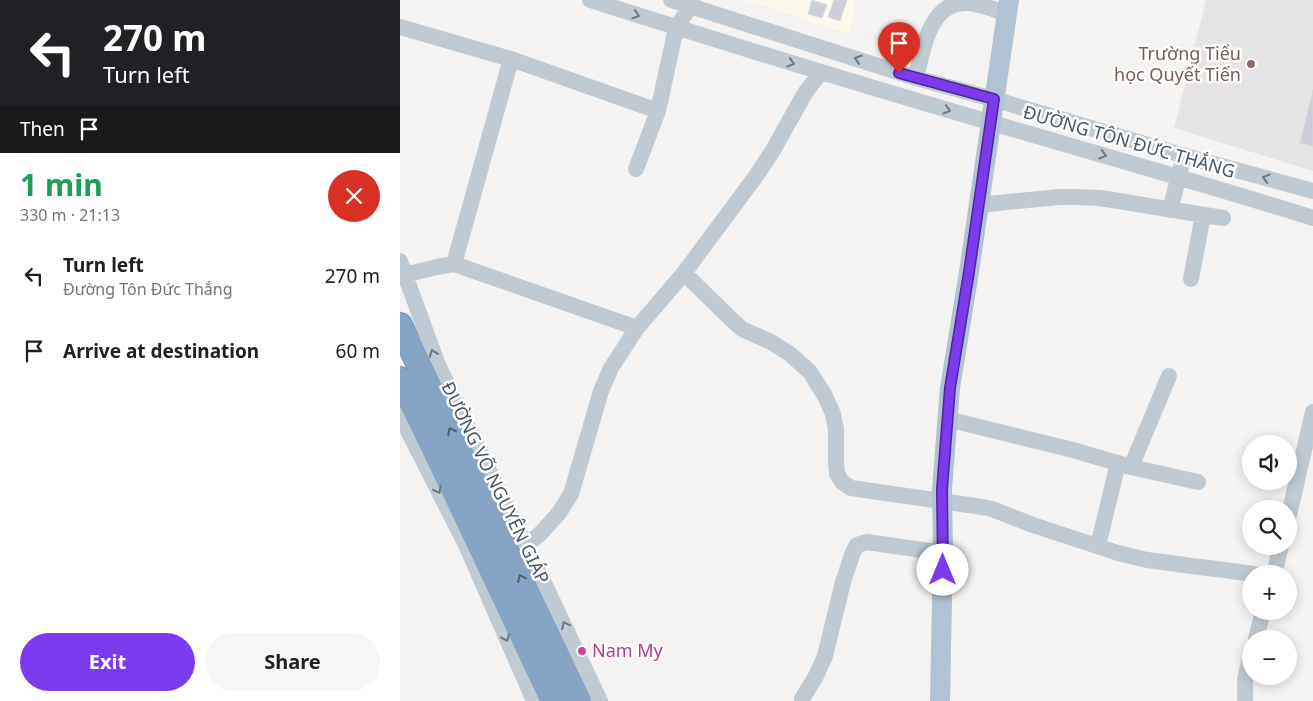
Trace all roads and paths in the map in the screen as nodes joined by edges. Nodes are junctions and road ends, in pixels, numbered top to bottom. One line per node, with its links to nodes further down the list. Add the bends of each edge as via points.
1 (590, 0): 6 (street, ĐƯỜNG TÔN ĐỨC THẮNG, one-way to 6)
2 (670, 0): 3 (street, ĐƯỜNG TÔN ĐỨC THẮNG)
3 (691, 3): 6 (street); 9 (street, ĐƯỜNG TÔN ĐỨC THẮNG, one-way to 3)
4 (1008, 7): 9 (street, via 968,3 957,4 942,12 926,38); 10 (main road)
5 (400, 26): 7 (street)
6 (676, 28): 8 (street, ĐƯỜNG TÔN ĐỨC THẮNG, one-way to 8); 11 (street)
7 (511, 59): 11 (street); 22 (street)
8 (821, 72): 12 (street, ĐƯỜNG TÔN ĐỨC THẮNG, one-way to 12); 24 (street, via 756,176)
9 (916, 78): 10 (street, ĐƯỜNG TÔN ĐỨC THẮNG)
10 (994, 99): 12 (main road); 13 (street, ĐƯỜNG TÔN ĐỨC THẮNG)
11 (658, 111): 14 (street)
12 (990, 123): 15 (street, ĐƯỜNG TÔN ĐỨC THẮNG, one-way to 15); 17 (main road)
13 (1185, 156): 15 (street); 16 (street, ĐƯỜNG TÔN ĐỨC THẮNG, one-way to 13)
14 (636, 169)
15 (1179, 177): 18 (street); 21 (street, ĐƯỜNG TÔN ĐỨC THẮNG)
16 (1313, 191)
17 (978, 205): 18 (street, via 1077,197); 32 (main road)
18 (1170, 210): 19 (street)
19 (1204, 215): 20 (street); 25 (street)
20 (1223, 218)
21 (1313, 218)
22 (454, 264): 23 (street); 27 (street)
23 (402, 268): 38 (street, ĐƯỜNG VÕ NGUYÊN GIÁP, one-way to 23, via 490,475 438,365)
24 (684, 273): 27 (street); 36 (street, via 733,321 790,354 810,372 826,396 833,414 837,474 842,482 851,488)
25 (1191, 278)
26 (400, 325): 38 (highway, ĐƯỜNG VÕ NGUYÊN GIÁP, one-way to 26)
27 (637, 328): 38 (street, via 601,391 571,494 559,514 540,534)
28 (1169, 376): 33 (street)
29 (400, 379): 44 (highway)
30 (1313, 412): 35 (street)
31 (400, 416): 43 (street, one-way to 43, via 467,548)
32 (947, 419): 33 (street); 36 (main road)
33 (1125, 465): 34 (street); 37 (street)
34 (1198, 482)
35 (1292, 500)
36 (942, 501): 37 (street, via 992,509); 39 (main road)
37 (1098, 546): 40 (street, via 1147,560)
38 (518, 549): 45 (highway, ĐƯỜNG VÕ NGUYÊN GIÁP, one-way to 38); 46 (street, ĐƯỜNG VÕ NGUYÊN GIÁP, one-way to 38)
39 (943, 553): 42 (street, via 867,542 857,545 843,582 826,656); 47 (main road)
40 (1242, 572)
41 (1245, 685): 48 (street)
42 (802, 699)
43 (534, 701)
44 (553, 701)
45 (579, 701)
46 (600, 701)
47 (940, 701)
48 (1245, 701)

